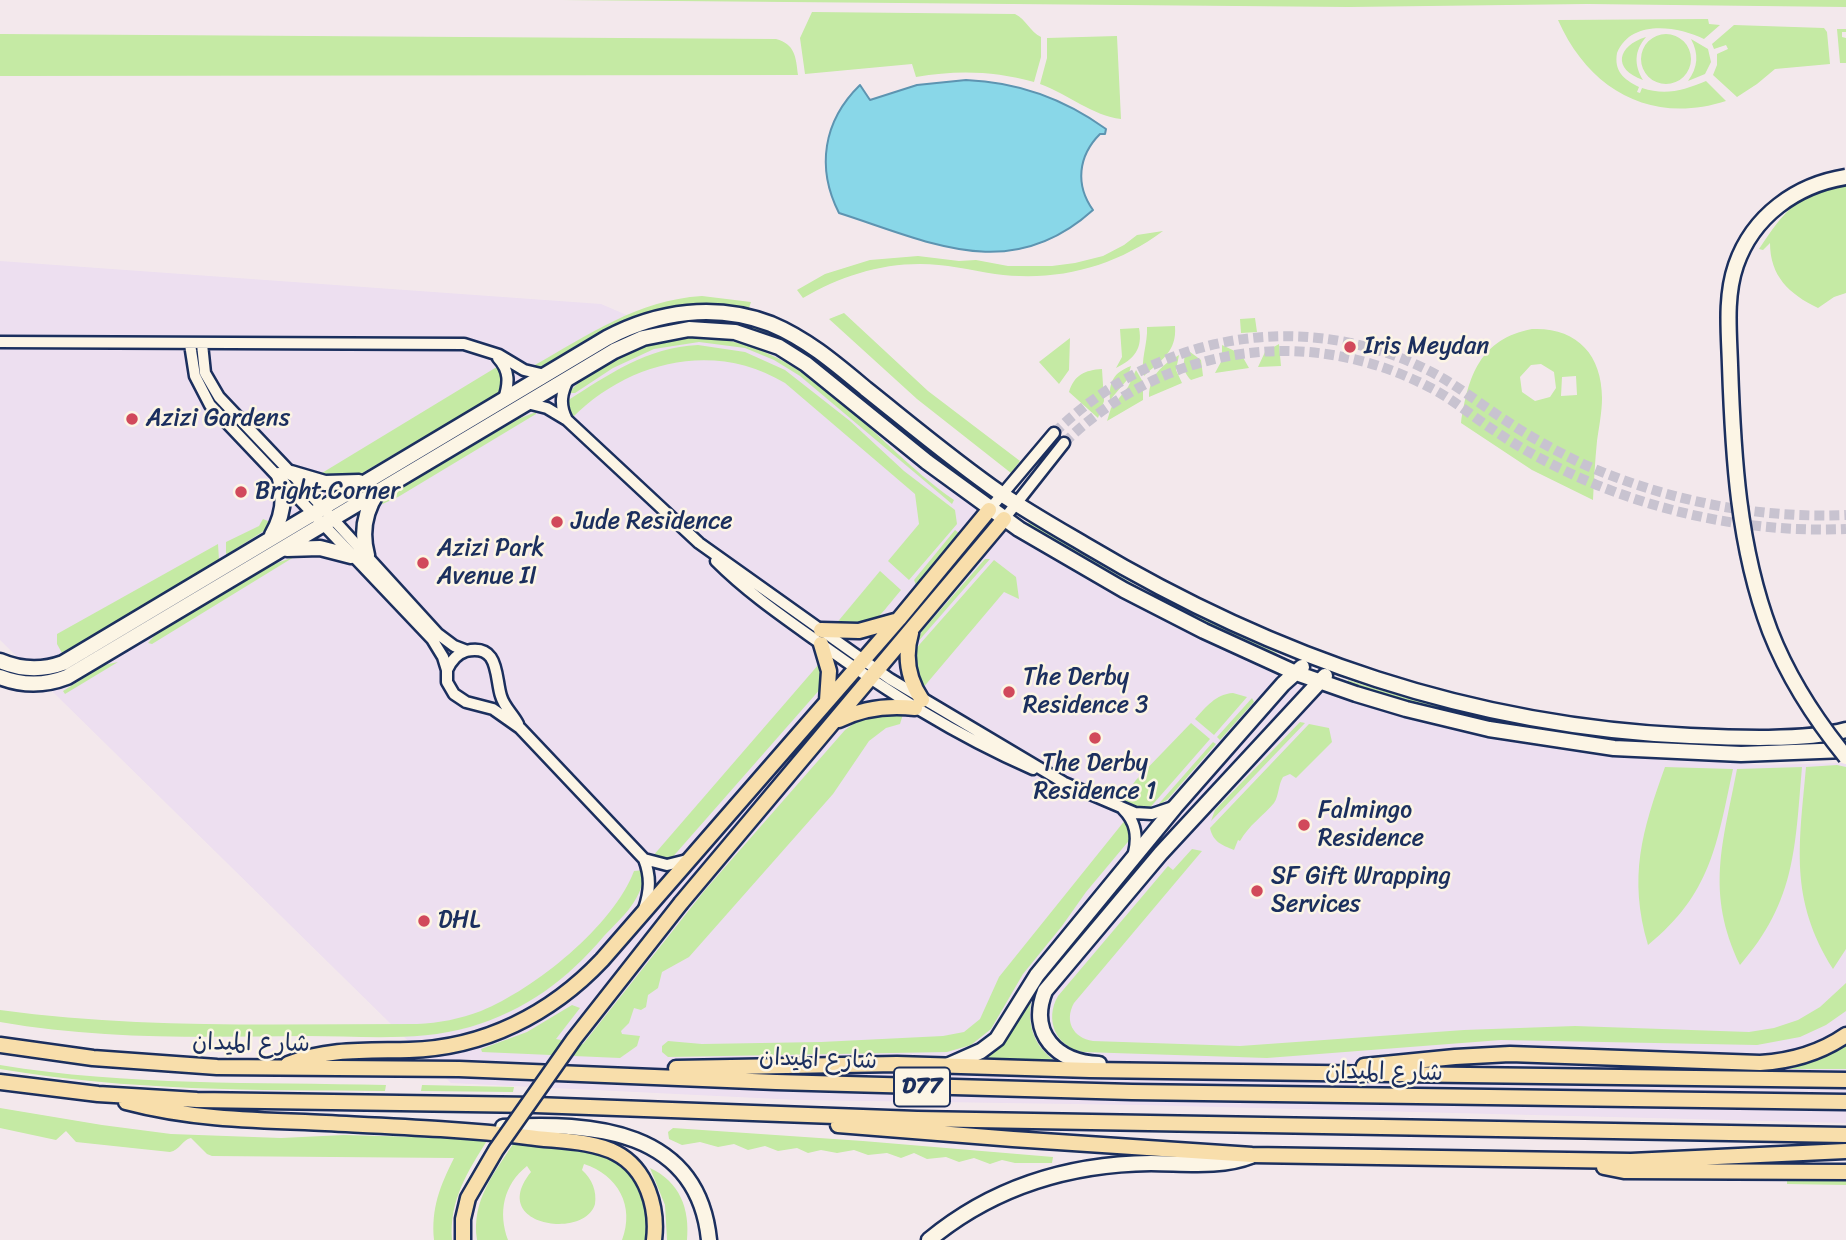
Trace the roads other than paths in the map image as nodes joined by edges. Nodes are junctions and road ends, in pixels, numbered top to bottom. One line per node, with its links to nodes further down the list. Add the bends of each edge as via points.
1 (1846, 177): 49 (street, bridge, via 1796,193 1764,218 1741,252 1729,304 1735,461 1753,577 1792,678)
2 (0, 342): 3 (street)
3 (190, 344): 4 (street); 13 (street, via 195,376 210,405)
4 (202, 344): 5 (street, via 456,344); 13 (street, via 205,373 213,390)
5 (493, 353): 6 (street, via 524,370); 8 (street, via 507,371)
6 (545, 375): 8 (street); 16 (street, via 607,338 651,319 699,312 746,317 792,334 819,351)
7 (569, 378): 9 (street); 10 (street, via 561,398); 19 (street, via 628,344 658,334 704,328 750,336 806,364)
8 (503, 400): 14 (street)
9 (527, 403): 10 (street); 15 (street)
10 (567, 420): 28 (street, via 745,587)
11 (1054, 433): 16 (street)
12 (1064, 443): 17 (street)
13 (285, 474): 14 (street, via 326,483); 18 (street); 22 (street, via 282,508)
14 (367, 480): 18 (street)
15 (377, 493): 21 (street); 24 (street, via 365,521)
16 (1003, 495): 17 (street); 19 (street)
17 (1016, 503): 20 (street); 30 (street, via 1184,601)
18 (317, 509): 21 (street); 22 (street)
19 (989, 510): 20 (street); 26 (main road)
20 (1004, 519): 27 (main road); 36 (street, via 1164,611)
21 (329, 522): 23 (street); 24 (street); 25 (street)
22 (272, 536): 34 (street, via 70,659)
23 (282, 549): 25 (street, via 320,548); 41 (street, via 76,673)
24 (367, 555): 29 (street, via 438,634)
25 (351, 556): 35 (street, via 432,639)
26 (899, 619): 28 (main road); 32 (main road)
27 (911, 632): 37 (main road); 44 (main road, via 908,667)
28 (821, 637): 32 (street); 43 (main road, via 828,671)
29 (467, 651): 35 (street, via 452,660); 40 (street, via 490,658 498,671)
30 (1312, 658): 33 (street); 36 (street)
31 (0, 660): 34 (street)
32 (859, 665): 37 (street); 43 (main road)
33 (1334, 666): 39 (street); 47 (street, via 1468,706 1589,728 1728,737)
34 (39, 668): 41 (street)
35 (447, 670): 42 (street, via 454,694)
36 (1296, 673): 39 (street); 50 (street)
37 (874, 675): 44 (street); 45 (main road)
38 (0, 677): 41 (street)
39 (1320, 681): 48 (street, via 1447,720 1572,743 1699,754); 60 (street, via 1161,853 1045,991 1042,1027 1058,1052 1078,1062)
40 (498, 683): 42 (street, via 489,696); 46 (street)
41 (39, 684)
42 (475, 702): 46 (street)
43 (827, 702): 54 (main road)
44 (918, 704): 45 (main road, via 855,713); 51 (street)
45 (835, 723): 74 (main road, bridge, via 681,903 574,1039 489,1160 468,1198)
46 (520, 728): 53 (street)
47 (1846, 730)
48 (1846, 750)
49 (1846, 757)
50 (1175, 807): 51 (street, via 1147,814); 52 (street)
51 (1123, 809): 52 (street, via 1135,829)
52 (1134, 857): 58 (street, via 1037,975 997,1039)
53 (644, 859): 54 (street, via 667,865); 55 (street, via 649,889)
54 (690, 860): 55 (main road)
55 (641, 916): 59 (main road, via 579,984 509,1028 445,1047 335,1051)
56 (1846, 1035): 62 (main road, via 1814,1052 1760,1063 1483,1055)
57 (0, 1045): 59 (main road, شارع الميدان / D77, via 134,1062)
58 (946, 1066): 60 (main road); 61 (main road, via 662,1068)
59 (281, 1068): 61 (main road, شارع الميدان / D77)
60 (1138, 1070): 62 (main road)
61 (587, 1073): 66 (main road, شارع الميدان / D77, via 1105,1091)
62 (1318, 1073): 63 (main road)
63 (1846, 1080)
64 (0, 1082): 65 (main road, D77)
65 (98, 1094): 67 (main road, D77, via 211,1101 471,1103); 68 (main road, via 217,1118)
66 (1846, 1102)
67 (786, 1114): 69 (main road, D77); 71 (main road, via 849,1126)
68 (474, 1130): 75 (main road, via 615,1152 639,1172 649,1192); 76 (street, via 564,1126 609,1131 644,1142 674,1163 690,1182 701,1204)
69 (1846, 1135)
70 (1846, 1151): 72 (main road)
71 (1252, 1155): 72 (main road); 77 (street, via 1225,1162 1104,1165 1048,1176 985,1201)
72 (1590, 1160): 73 (main road, via 1624,1171)
73 (1846, 1172)
74 (463, 1240)
75 (654, 1240)
76 (709, 1240)
77 (929, 1240)

